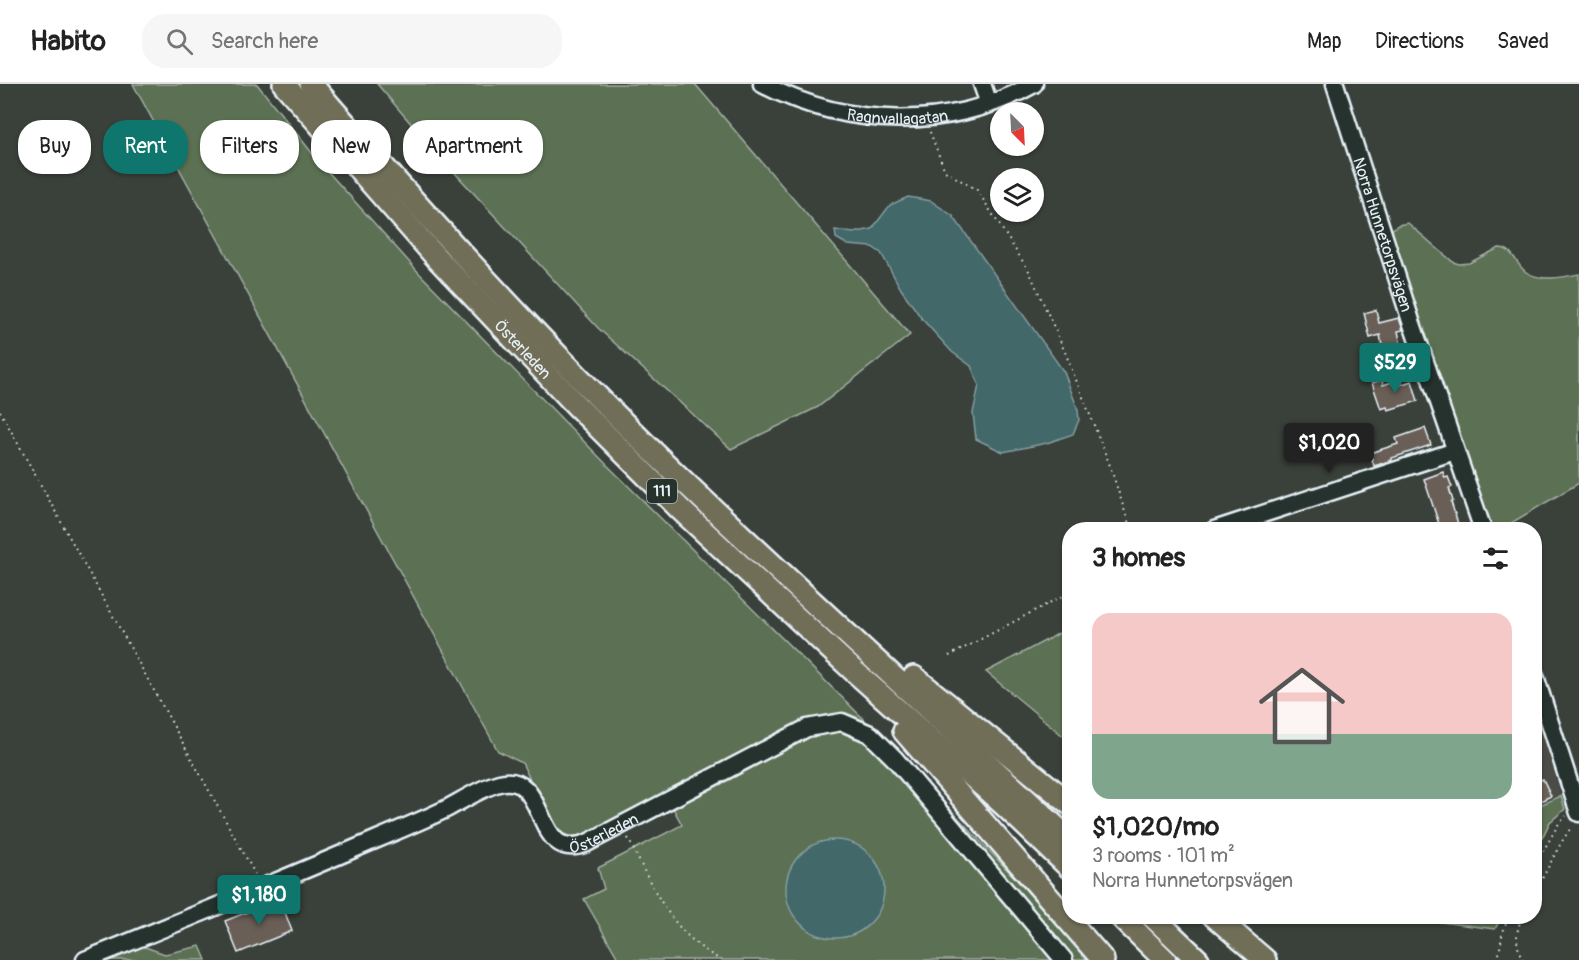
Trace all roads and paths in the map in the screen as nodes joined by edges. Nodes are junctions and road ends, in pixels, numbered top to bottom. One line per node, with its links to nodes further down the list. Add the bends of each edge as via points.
1 (284, 84): 17 (main road, Österleden / 111, via 436,257 577,406 681,510)
2 (311, 84): 14 (main road, Österleden / 111, via 539,337)
3 (762, 84): 8 (street, Ragnvallagatan, via 801,102 846,114 890,120)
4 (982, 84): 7 (street)
5 (1034, 84): 7 (street, Ragnvallagatan)
6 (1335, 84): 10 (street, Norra Hunnetorpsvägen)
7 (989, 104): 8 (street, Ragnvallagatan)
8 (924, 118): 11 (path, via 945,171 977,190 1029,271 1065,352)
9 (0, 411): 26 (path)
10 (1455, 451): 12 (street); 13 (street, Norra Hunnetorpsvägen)
11 (1128, 522)
12 (1238, 522)
13 (1480, 522)
14 (785, 576): 19 (main road); 22 (main road, Österleden / 111)
15 (1062, 596): 16 (path)
16 (949, 656)
17 (854, 671): 24 (main road, Österleden / 111); 27 (main road)
18 (1542, 700): 20 (street)
19 (1062, 797)
20 (1576, 814): 23 (path, via 1558,825); 25 (path)
21 (621, 825): 26 (street, Österleden, via 577,847 564,847 552,837 526,789 519,783 507,782); 35 (path, via 672,919 696,944); 36 (street, Österleden, via 807,728 842,722 870,734 895,759)
22 (1062, 833)
23 (1542, 853)
24 (1062, 860)
25 (1542, 879)
26 (262, 888): 34 (street, Österleden)
27 (1062, 913)
28 (1071, 924): 37 (main road)
29 (1127, 924): 38 (main road)
30 (1160, 924): 39 (main road)
31 (1223, 924): 40 (main road)
32 (1506, 924): 41 (path)
33 (1520, 924): 42 (path, via 1516,935)
34 (85, 960)
35 (722, 960)
36 (1064, 960)
37 (1103, 960)
38 (1165, 960)
39 (1198, 960)
40 (1265, 960)
41 (1498, 960)
42 (1523, 960)

